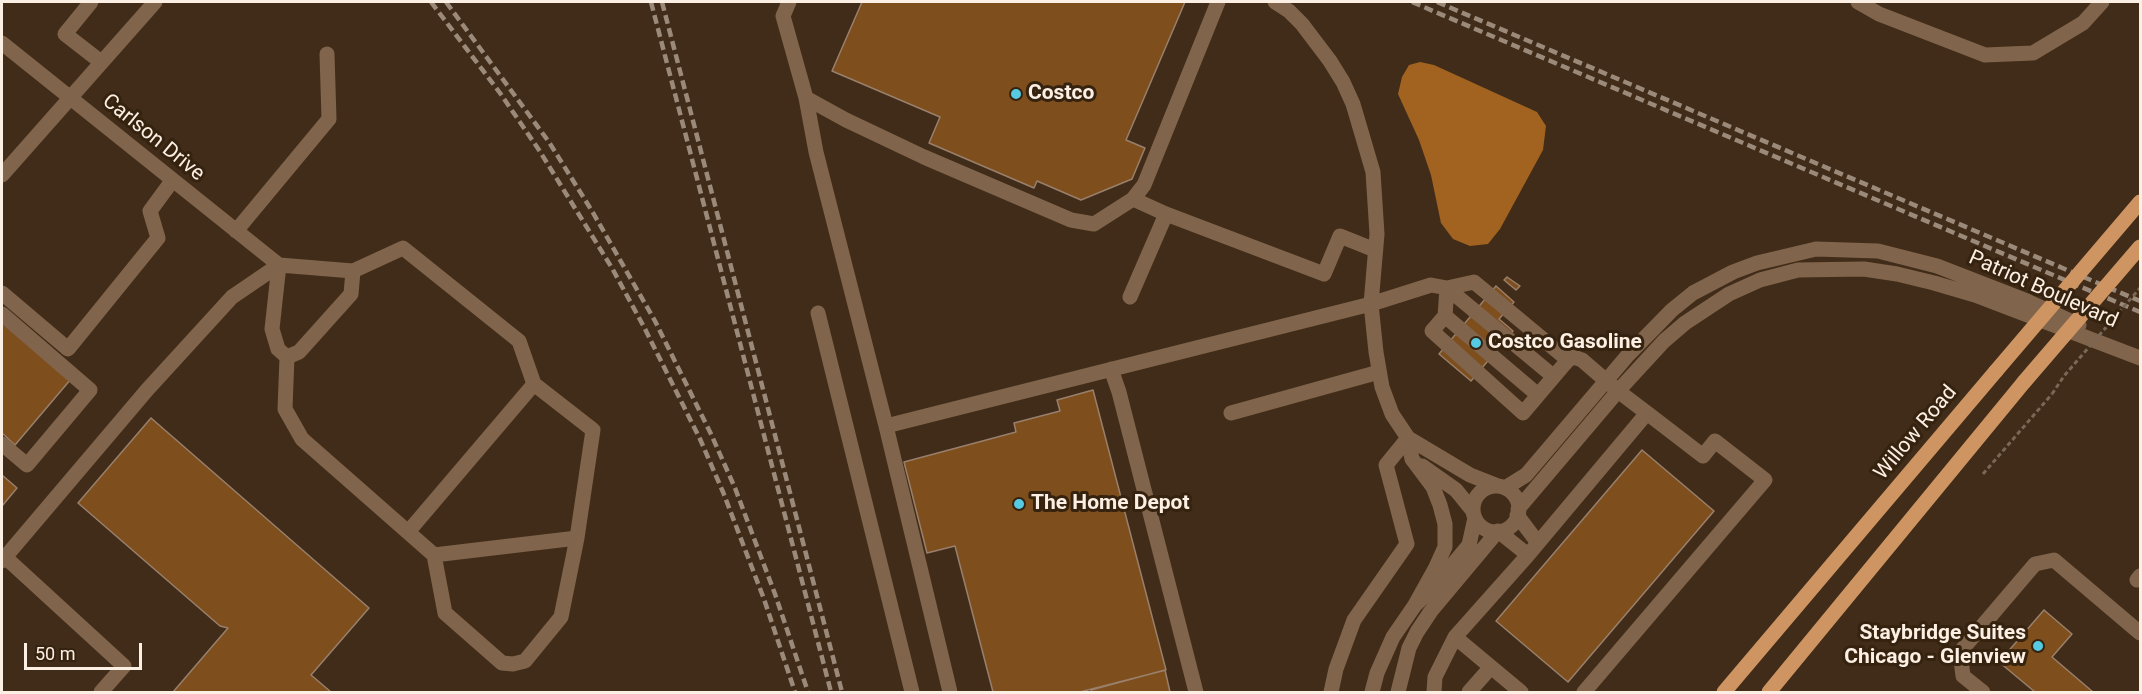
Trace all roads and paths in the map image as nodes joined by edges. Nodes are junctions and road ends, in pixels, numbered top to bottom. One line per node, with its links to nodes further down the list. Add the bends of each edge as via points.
1 (91, 2): 10 (street, via 65,34)
2 (155, 2): 10 (street)
3 (789, 2): 12 (street, via 783,16)
4 (1218, 2): 15 (street, via 1144,185)
5 (1275, 2): 20 (street, via 1289,11 1317,43 1353,104 1373,172)
6 (1858, 2): 7 (street, via 1985,55 2033,53 2083,23)
7 (2102, 2)
8 (2, 43): 11 (street, Carlson Drive)
9 (327, 54): 18 (street, via 329,119)
10 (101, 62): 11 (street)
11 (69, 98): 13 (street); 14 (street, Carlson Drive)
12 (806, 98): 15 (street, via 916,153 1071,220 1094,224); 42 (street, via 818,162)
13 (2, 175)
14 (172, 181): 18 (street, Carlson Drive); 25 (street, via 150,211 158,238 68,349)
15 (1133, 199): 17 (street)
16 (2140, 202): 72 (main road, Willow Road, bridge)
17 (1166, 214): 20 (street, via 1324,274 1340,236); 26 (street)
18 (236, 231): 21 (street, Carlson Drive)
19 (2140, 247): 73 (main road, bridge)
20 (1375, 250): 27 (street)
21 (279, 265): 22 (street); 31 (street, via 272,329 278,349); 56 (street, via 232,297)
22 (353, 271): 31 (street, via 351,294 299,352); 37 (street, via 403,248 519,341)
23 (1447, 288): 27 (street, via 1431,285); 30 (street); 33 (street, via 1474,282); 36 (street)
24 (2140, 288): 46 (path, bridge)
25 (2, 293)
26 (1130, 297)
27 (1371, 303): 34 (street); 35 (street)
28 (818, 313): 62 (street)
29 (2, 314): 44 (street, via 90,390 27,465)
30 (1445, 316): 39 (street); 39 (street, via 1432,331 1523,413)
31 (287, 357): 51 (street, via 285,409 302,440)
32 (2140, 358): 38 (street, Patriot Boulevard, via 1975,295 1924,280 1864,268 1798,270 1760,280 1729,294 1685,323)
33 (1568, 360): 36 (street); 38 (street, via 1582,360)
34 (1112, 369): 42 (street); 64 (street)
35 (1379, 372): 40 (street); 43 (street, via 1392,414)
36 (1553, 376): 39 (street)
37 (534, 384): 51 (street); 52 (street, via 593,430)
38 (1612, 386): 41 (street); 47 (street, Patriot Boulevard, via 1526,475); 48 (street, Patriot Boulevard)
39 (1538, 395)
40 (1231, 413)
41 (1647, 413): 53 (street); 71 (street, via 1703,456 1714,441 1765,480)
42 (886, 426): 63 (street)
43 (1408, 438): 45 (street); 47 (street, via 1470,476); 65 (street, via 1386,465 1407,544 1353,620)
44 (2, 444)
45 (1412, 459): 49 (street, via 1456,490); 57 (street, via 1432,487 1445,524 1445,547)
46 (1983, 474)
47 (1502, 487): 48 (street, via 1515,496); 49 (street, Patriot Boulevard, via 1492,486 1480,492 1473,504)
48 (1518, 512): 50 (street, Patriot Boulevard, via 1510,526); 53 (street)
49 (1474, 514): 50 (street, via 1484,528); 57 (street, Patriot Boulevard, via 1469,544)
50 (1497, 531): 55 (street); 67 (street, Patriot Boulevard, via 1417,632)
51 (408, 532): 54 (street)
52 (577, 538): 54 (street); 54 (street, via 561,617 525,661 513,664 502,663 445,614)
53 (1538, 543): 55 (street)
54 (434, 555)
55 (1528, 555): 59 (street)
56 (3, 559): 61 (street, via 124,666)
57 (1415, 605): 66 (street, Patriot Boulevard, via 1386,652)
58 (2140, 633): 74 (street, via 2054,560 2035,564 1960,651 1963,676)
59 (1455, 637): 60 (street); 68 (street, via 1435,677)
60 (1491, 667): 69 (street); 70 (street)
61 (101, 693)
62 (912, 693)
63 (950, 693)
64 (1196, 693)
65 (1331, 693)
66 (1372, 693)
67 (1398, 693)
68 (1434, 693)
69 (1469, 693)
70 (1521, 693)
71 (1584, 693)
72 (1724, 693)
73 (1769, 693)
74 (1983, 693)

